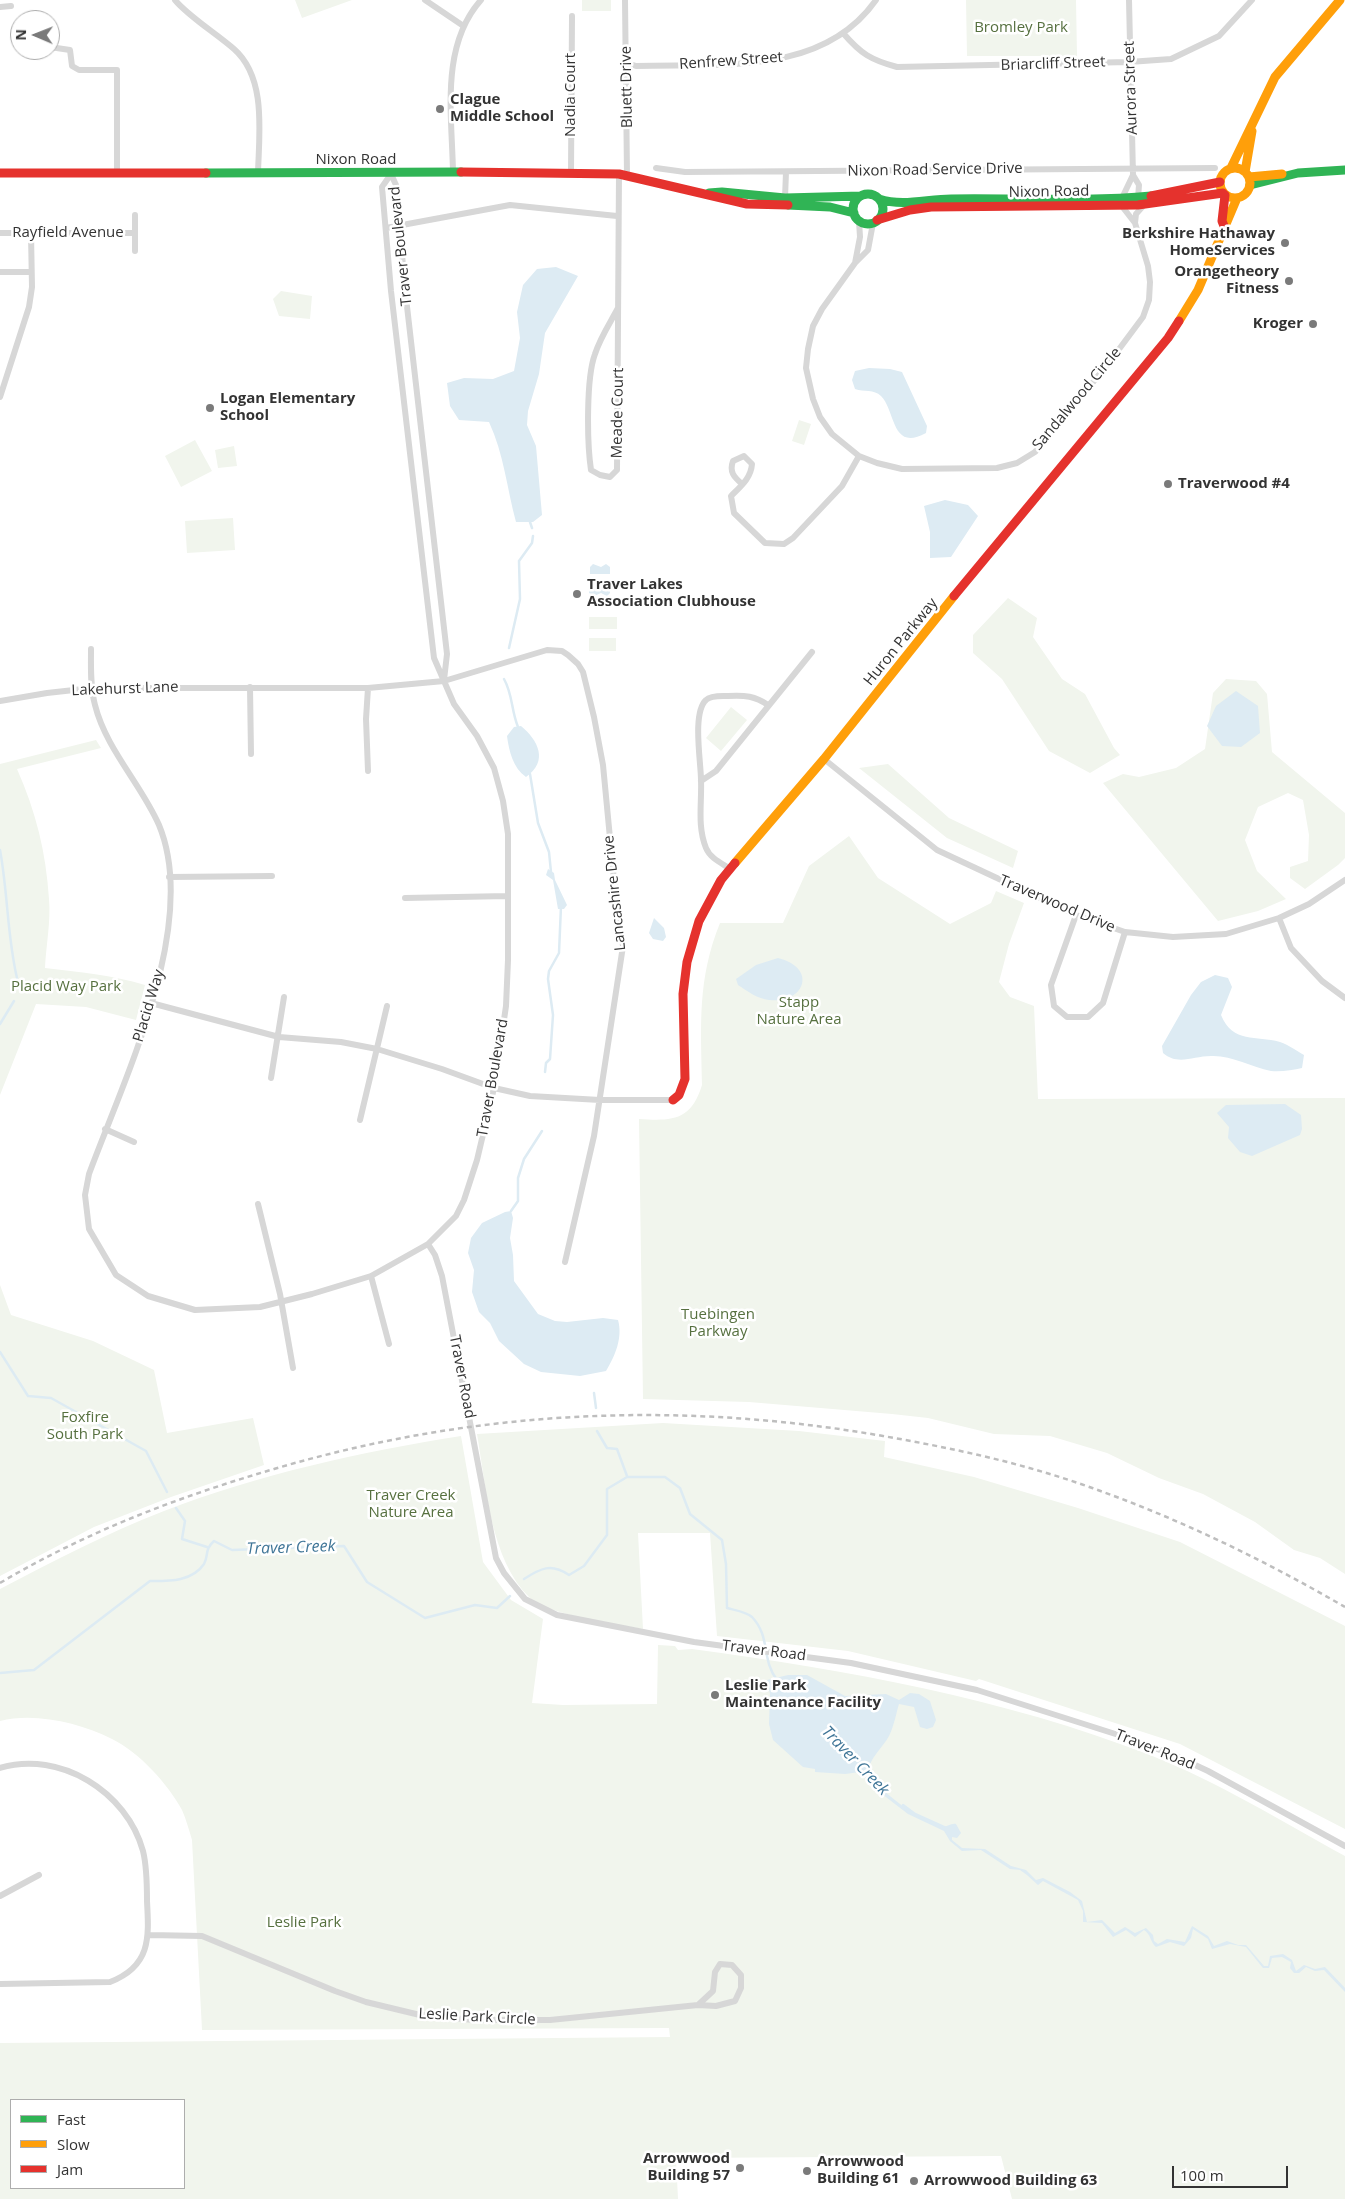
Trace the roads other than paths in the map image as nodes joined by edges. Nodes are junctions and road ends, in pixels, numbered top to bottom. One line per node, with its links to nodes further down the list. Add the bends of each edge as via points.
1 (175, 0): 27 (street, via 236,51 250,71 257,96)
2 (425, 0): 12 (street)
3 (481, 0): 12 (street)
4 (625, 0): 16 (street, Bluett Drive)
5 (876, 0): 13 (street, Renfrew Street)
6 (1129, 0): 15 (street, Aurora Street)
7 (1252, 0): 15 (street, Briarcliff Street, via 1219,36 1200,47 1171,58)
8 (1340, 0): 17 (main road, via 1275,77)
9 (11, 6): 10 (street)
10 (0, 7)
11 (572, 16): 28 (street, Nadia Court)
12 (462, 26): 22 (street, via 452,76)
13 (844, 34): 15 (street, Briarcliff Street, via 873,60 897,67); 16 (street, Renfrew Street, via 809,52 776,60 636,66)
14 (60, 48): 26 (street, via 70,50 72,66 79,70 117,70)
15 (1130, 62): 24 (street, Aurora Street)
16 (627, 63): 30 (street, Bluett Drive)
17 (1256, 113): 20 (main road); 31 (main road)
18 (656, 168): 23 (street, Nixon Road Service Drive, via 685,172)
19 (1215, 168): 24 (street, Nixon Road Service Drive)
20 (1231, 168): 31 (main road); 32 (main road, via 1223,173)
21 (1345, 170): 31 (main road, via 1312,170)
22 (453, 172): 28 (main road, Nixon Road); 29 (main road, Nixon Road)
23 (786, 172): 24 (street, Nixon Road Service Drive); 36 (street)
24 (1133, 172): 39 (street, Aurora Street); 40 (street, Aurora Street)
25 (0, 173): 26 (main road, Nixon Road)
26 (117, 173): 27 (main road, Nixon Road)
27 (258, 173): 29 (main road, Nixon Road)
28 (571, 173): 30 (main road, Nixon Road)
29 (391, 174): 46 (street, Traver Boulevard, via 396,185); 48 (street, Traver Boulevard, via 382,188)
30 (623, 174): 33 (main road, Nixon Road); 42 (street, Meade Court)
31 (1248, 178): 37 (main road, via 1246,194)
32 (1220, 182): 34 (main road); 39 (main road, Nixon Road)
33 (709, 193): 36 (main road, Nixon Road); 43 (main road, Nixon Road, via 721,200 747,204 830,207)
34 (1224, 194): 37 (main road); 39 (main road, Nixon Road); 47 (main road, Huron Parkway)
35 (861, 196): 36 (main road, Nixon Road); 38 (main road, via 871,194); 43 (main road, via 854,203)
36 (785, 198)
37 (1237, 198): 47 (main road, Huron Parkway)
38 (879, 199): 40 (main road, Nixon Road, via 895,204 948,199); 44 (main road, via 882,213)
39 (1141, 201): 40 (main road, Nixon Road); 45 (street)
40 (1119, 203): 44 (main road, Nixon Road, via 931,207 910,210); 45 (street, Sandalwood Circle)
41 (135, 215): 49 (street, Rayfield Avenue)
42 (618, 216): 46 (street, via 510,205); 56 (street, Meade Court)
43 (857, 217): 44 (main road); 53 (street, Sandalwood Circle, via 860,237)
44 (875, 222): 53 (street, Sandalwood Circle, via 868,250)
45 (1134, 223): 58 (street, Sandalwood Circle, via 1150,282 1149,300 1143,317 1035,452 1017,463 997,468 902,469)
46 (399, 226): 48 (street); 62 (street, Traver Boulevard, via 446,654)
47 (1224, 226): 69 (main road, Huron Parkway, via 1198,290 1168,338 925,631)
48 (386, 228): 62 (street, Traver Boulevard, via 434,658)
49 (135, 233): 51 (street, Rayfield Avenue); 52 (street, Rayfield Avenue)
50 (0, 234): 51 (street, Rayfield Avenue)
51 (31, 234): 55 (street)
52 (135, 251)
53 (855, 263): 58 (street, Sandalwood Circle, via 813,326 806,368 808,385 820,416 832,434)
54 (0, 272): 55 (street)
55 (31, 272): 57 (street, via 29,307)
56 (618, 308): 56 (street, Meade Court, via 594,354 590,380 589,457 592,470 610,477 617,470)
57 (0, 397)
58 (859, 456): 59 (street, via 842,486 794,538 784,544 765,543 734,513 731,496)
59 (742, 484)
60 (91, 649): 64 (street, Placid Way)
61 (812, 652): 67 (street)
62 (444, 681): 65 (street, Lakehurst Lane); 76 (street, Traver Boulevard, via 454,704 477,736 494,768 508,834); 89 (street, Lancashire Drive, via 547,650 562,651 578,664 582,672 603,765 623,946)
63 (250, 687): 64 (street, Lakehurst Lane); 65 (street, Lakehurst Lane); 68 (street)
64 (92, 688): 66 (street, Lakehurst Lane); 74 (street, Placid Way, via 99,718 158,824 166,848)
65 (368, 688): 70 (street)
66 (0, 702)
67 (768, 705): 71 (street, via 716,772); 71 (street, via 756,697 743,695 715,696 706,700 698,726)
68 (251, 754)
69 (824, 759): 72 (main road, Huron Parkway); 78 (street, Traverwood Drive, via 937,850)
70 (368, 771)
71 (701, 782): 72 (street, via 700,818 706,850)
72 (729, 868): 90 (main road, Huron Parkway, via 699,921 688,962 683,994 684,1079 680,1095)
73 (272, 876): 74 (street)
74 (169, 877): 83 (street, Placid Way, via 170,929)
75 (1345, 880): 79 (street, Traverwood Drive, via 1309,904)
76 (508, 896): 77 (street); 88 (street, Traver Boulevard, via 506,1006)
77 (406, 898)
78 (1076, 915): 80 (street, Traverwood Drive); 80 (street, via 1051,985 1054,1006 1067,1017 1088,1017 1103,1003)
79 (1279, 918): 80 (street, Traverwood Drive, via 1226,934 1173,938); 82 (street, via 1291,948 1322,981)
80 (1125, 932)
81 (284, 998): 85 (street)
82 (1345, 998)
83 (152, 1003): 85 (street); 92 (street, Placid Way)
84 (387, 1006): 86 (street)
85 (279, 1037): 86 (street, via 341,1042); 87 (street)
86 (377, 1049): 88 (street); 91 (street)
87 (271, 1078)
88 (494, 1088): 89 (street, via 530,1096); 95 (street, Traver Boulevard, via 464,1200 456,1216)
89 (600, 1100): 90 (street); 96 (street, Lancashire Drive)
90 (673, 1100)
91 (360, 1120)
92 (105, 1129): 93 (street); 98 (street, Placid Way, via 85,1195 89,1229 116,1275 148,1296 195,1310 228,1310)
93 (134, 1142)
94 (258, 1204): 98 (street)
95 (428, 1244): 97 (street, Placid Way); 102 (street, Traver Road, via 442,1276 494,1548 504,1573 525,1599 557,1615 656,1636 851,1663 977,1690 1128,1738 1208,1771)
96 (565, 1262)
97 (371, 1276): 98 (street, Placid Way); 99 (street)
98 (281, 1303): 100 (street)
99 (388, 1344)
100 (294, 1368)
101 (0, 1768): 105 (street, via 36,1763 63,1770 108,1794 120,1807 143,1851)
102 (1345, 1846)
103 (39, 1875): 104 (street)
104 (0, 1896)
105 (149, 1934): 106 (street, via 139,1962 126,1975 110,1982); 107 (street, Leslie Park Circle, via 202,1936 335,1991 420,2015 474,2020 550,2020)
106 (0, 1984)
107 (698, 2005): 107 (street, Leslie Park Circle, via 716,2006 735,2001 741,1988 741,1975 732,1965 720,1964 715,1972 713,1991)

